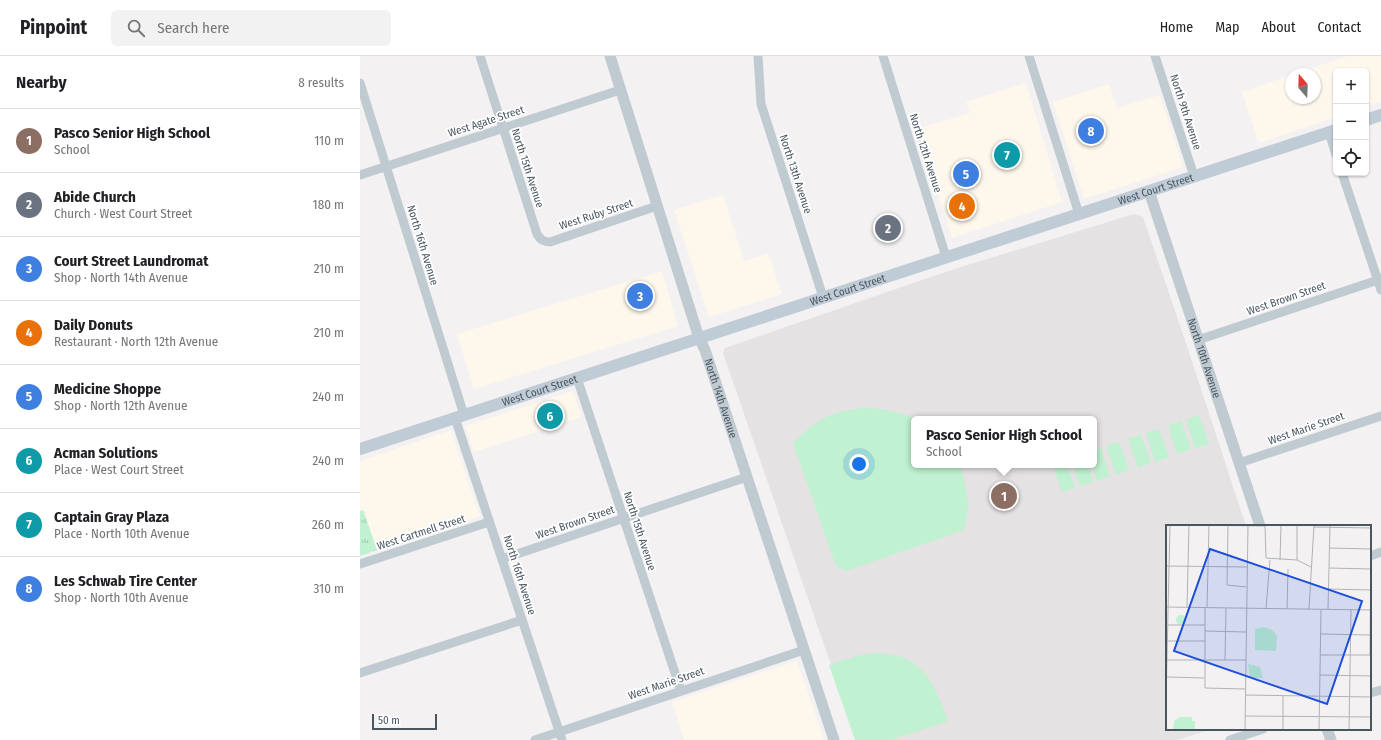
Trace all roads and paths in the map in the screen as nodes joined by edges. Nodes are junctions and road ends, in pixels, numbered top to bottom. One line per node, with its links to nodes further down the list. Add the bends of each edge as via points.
1 (480, 56): 11 (street, North 15th Avenue)
2 (610, 56): 8 (street, North 14th Avenue)
3 (758, 56): 24 (street, North 13th Avenue, via 761,104)
4 (883, 56): 21 (street, North 12th Avenue)
5 (1029, 56): 19 (street)
6 (1155, 56): 15 (street, North 9th Avenue)
7 (360, 83): 13 (street, North 16th Avenue)
8 (620, 90): 11 (street, West Agate Street); 18 (street, North 14th Avenue)
9 (1381, 115): 10 (main road)
10 (1369, 119)
11 (503, 128): 13 (street, West Agate Street); 20 (street, North 15th Avenue, via 537,234)
12 (1332, 131): 15 (main road, West Court Street)
13 (386, 167): 14 (street, West Agate Street); 28 (street, North 16th Avenue)
14 (360, 175)
15 (1194, 176): 17 (main road, West Court Street)
16 (1343, 176): 22 (street)
17 (1149, 191): 19 (main road, West Court Street); 26 (street, North 10th Avenue)
18 (657, 206): 20 (street, West Ruby Street, via 550,242); 25 (street, North 14th Avenue)
19 (1079, 214): 21 (main road, West Court Street)
20 (542, 240)
21 (946, 257): 24 (main road, West Court Street)
22 (1379, 279): 23 (street); 26 (street, West Brown Street)
23 (1381, 290)
24 (823, 298): 25 (main road, West Court Street)
25 (699, 338): 27 (main road, West Court Street); 32 (street, North 14th Avenue)
26 (1198, 340): 31 (street, North 10th Avenue)
27 (577, 378): 28 (main road, West Court Street); 33 (street, North 15th Avenue)
28 (459, 416): 30 (main road, West Court Street); 34 (street, North 16th Avenue)
29 (1381, 416): 31 (street, West Marie Street)
30 (360, 449)
31 (1239, 463): 35 (street, North 10th Avenue)
32 (747, 477): 33 (street, West Brown Street); 41 (street, North 14th Avenue)
33 (623, 519): 38 (street, West Brown Street); 44 (street, North 15th Avenue)
34 (489, 522): 38 (street, North 16th Avenue); 39 (street, West Cartmell Street)
35 (1260, 525)
36 (1381, 552): 37 (street)
37 (1371, 556)
38 (502, 559): 40 (street, North 16th Avenue)
39 (360, 564)
40 (522, 620): 42 (street); 48 (street, North 16th Avenue)
41 (804, 650): 44 (street, West Marie Street); 50 (street, North 14th Avenue)
42 (360, 673)
43 (1381, 690): 45 (street)
44 (680, 691): 48 (street, West Marie Street)
45 (1371, 693)
46 (1260, 730): 51 (street)
47 (1327, 730): 52 (street)
48 (560, 736): 49 (street, West Marie Street)
49 (535, 740)
50 (834, 740)
51 (1230, 740)
52 (1331, 740)

